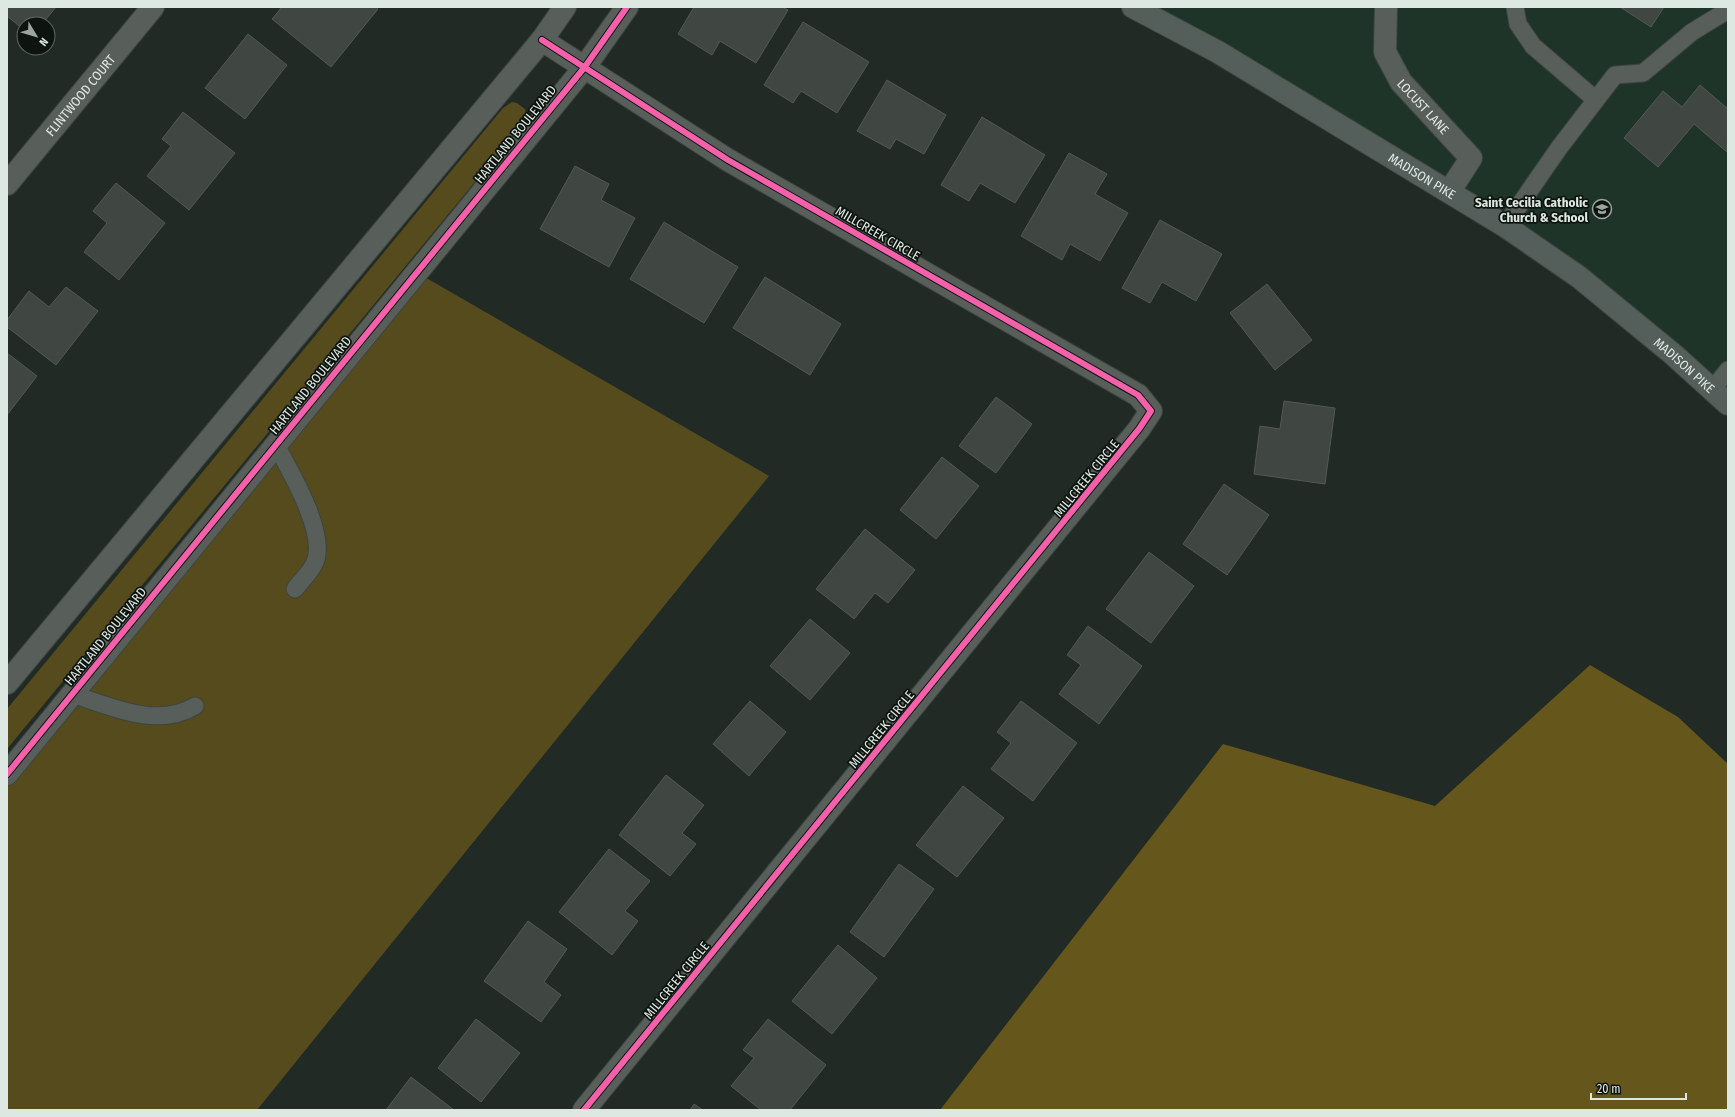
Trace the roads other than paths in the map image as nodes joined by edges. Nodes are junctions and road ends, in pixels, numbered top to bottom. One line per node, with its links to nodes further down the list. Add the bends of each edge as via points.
1 (153, 7): 11 (street, FLINTWOOD COURT)
2 (565, 7): 8 (street)
3 (627, 7): 9 (street, HARTLAND BOULEVARD)
4 (1133, 7): 12 (main road, MADISON PIKE, via 1218,52)
5 (1386, 7): 12 (street, LOCUST LANE, via 1385,52 1401,82 1471,158)
6 (1515, 7): 10 (lane, via 1518,24 1533,46)
7 (1728, 10): 10 (lane, via 1692,32 1643,73 1615,75)
8 (542, 40): 9 (street, MILLCREEK CIRCLE); 19 (street)
9 (584, 68): 17 (street, HARTLAND BOULEVARD); 23 (street, MILLCREEK CIRCLE, via 728,160 1138,395 1151,411 1134,436)
10 (1596, 100): 13 (lane)
11 (7, 184)
12 (1449, 192): 13 (main road, MADISON PIKE)
13 (1505, 226): 15 (main road, MADISON PIKE, via 1579,277 1674,355)
14 (1728, 370): 15 (lane)
15 (1712, 390): 16 (main road, MADISON PIKE)
16 (1728, 404)
17 (276, 445): 18 (lane, via 298,487 316,532 318,549 315,563); 20 (street, HARTLAND BOULEVARD)
18 (295, 589)
19 (7, 683)
20 (72, 694): 21 (lane, via 137,714 175,716); 22 (street, HARTLAND BOULEVARD)
21 (195, 706)
22 (7, 774)
23 (584, 1110)

